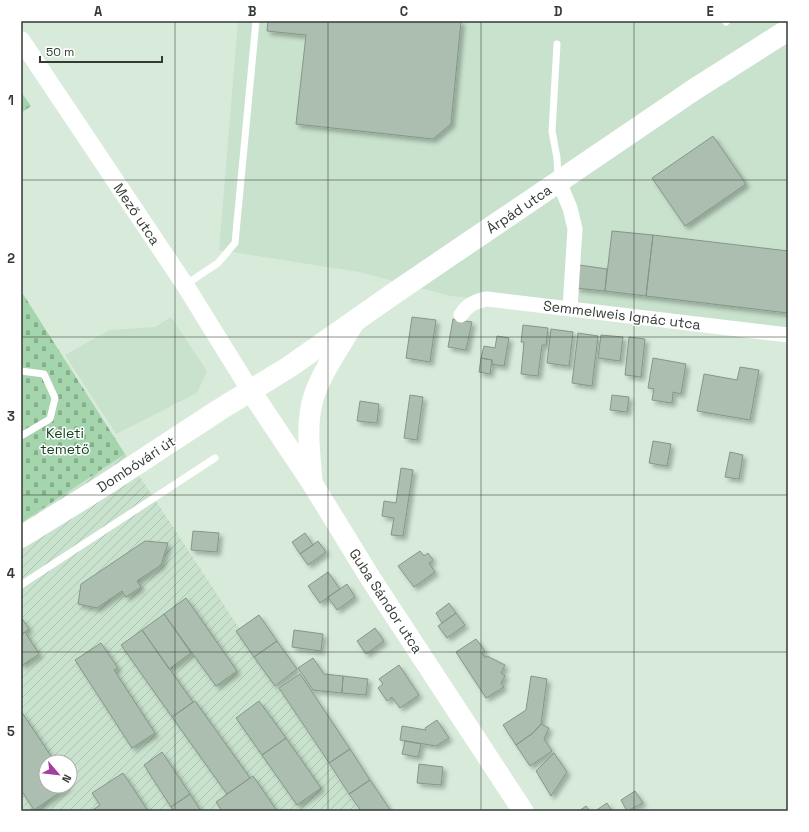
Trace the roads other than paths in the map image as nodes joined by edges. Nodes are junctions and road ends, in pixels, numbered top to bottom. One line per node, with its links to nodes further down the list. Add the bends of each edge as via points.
1 (256, 21): 6 (lane, via 235,243 218,263)
2 (788, 30): 5 (main road, Árpád utca, via 695,89)
3 (21, 40): 6 (street, Mező utca)
4 (557, 44): 5 (lane, via 552,131)
5 (558, 182): 7 (street, via 570,208 575,229); 9 (main road, Árpád utca)
6 (185, 285): 12 (street, Mező utca)
7 (570, 308): 8 (street, Semmelweis Ignác utca, via 486,298 476,301); 10 (street, Semmelweis Ignác utca)
8 (461, 315)
9 (353, 324): 12 (main road, Árpád utca); 15 (main road, via 325,373 312,403 309,437)
10 (788, 335)
11 (21, 371): 13 (lane, via 44,374 55,398 50,419)
12 (250, 390): 15 (main road, Guba Sándor utca); 16 (main road, Dombóvári út)
13 (21, 436)
14 (215, 458): 17 (lane)
15 (312, 483): 18 (main road, Guba Sándor utca, via 371,579)
16 (21, 537)
17 (21, 585)
18 (523, 811)

